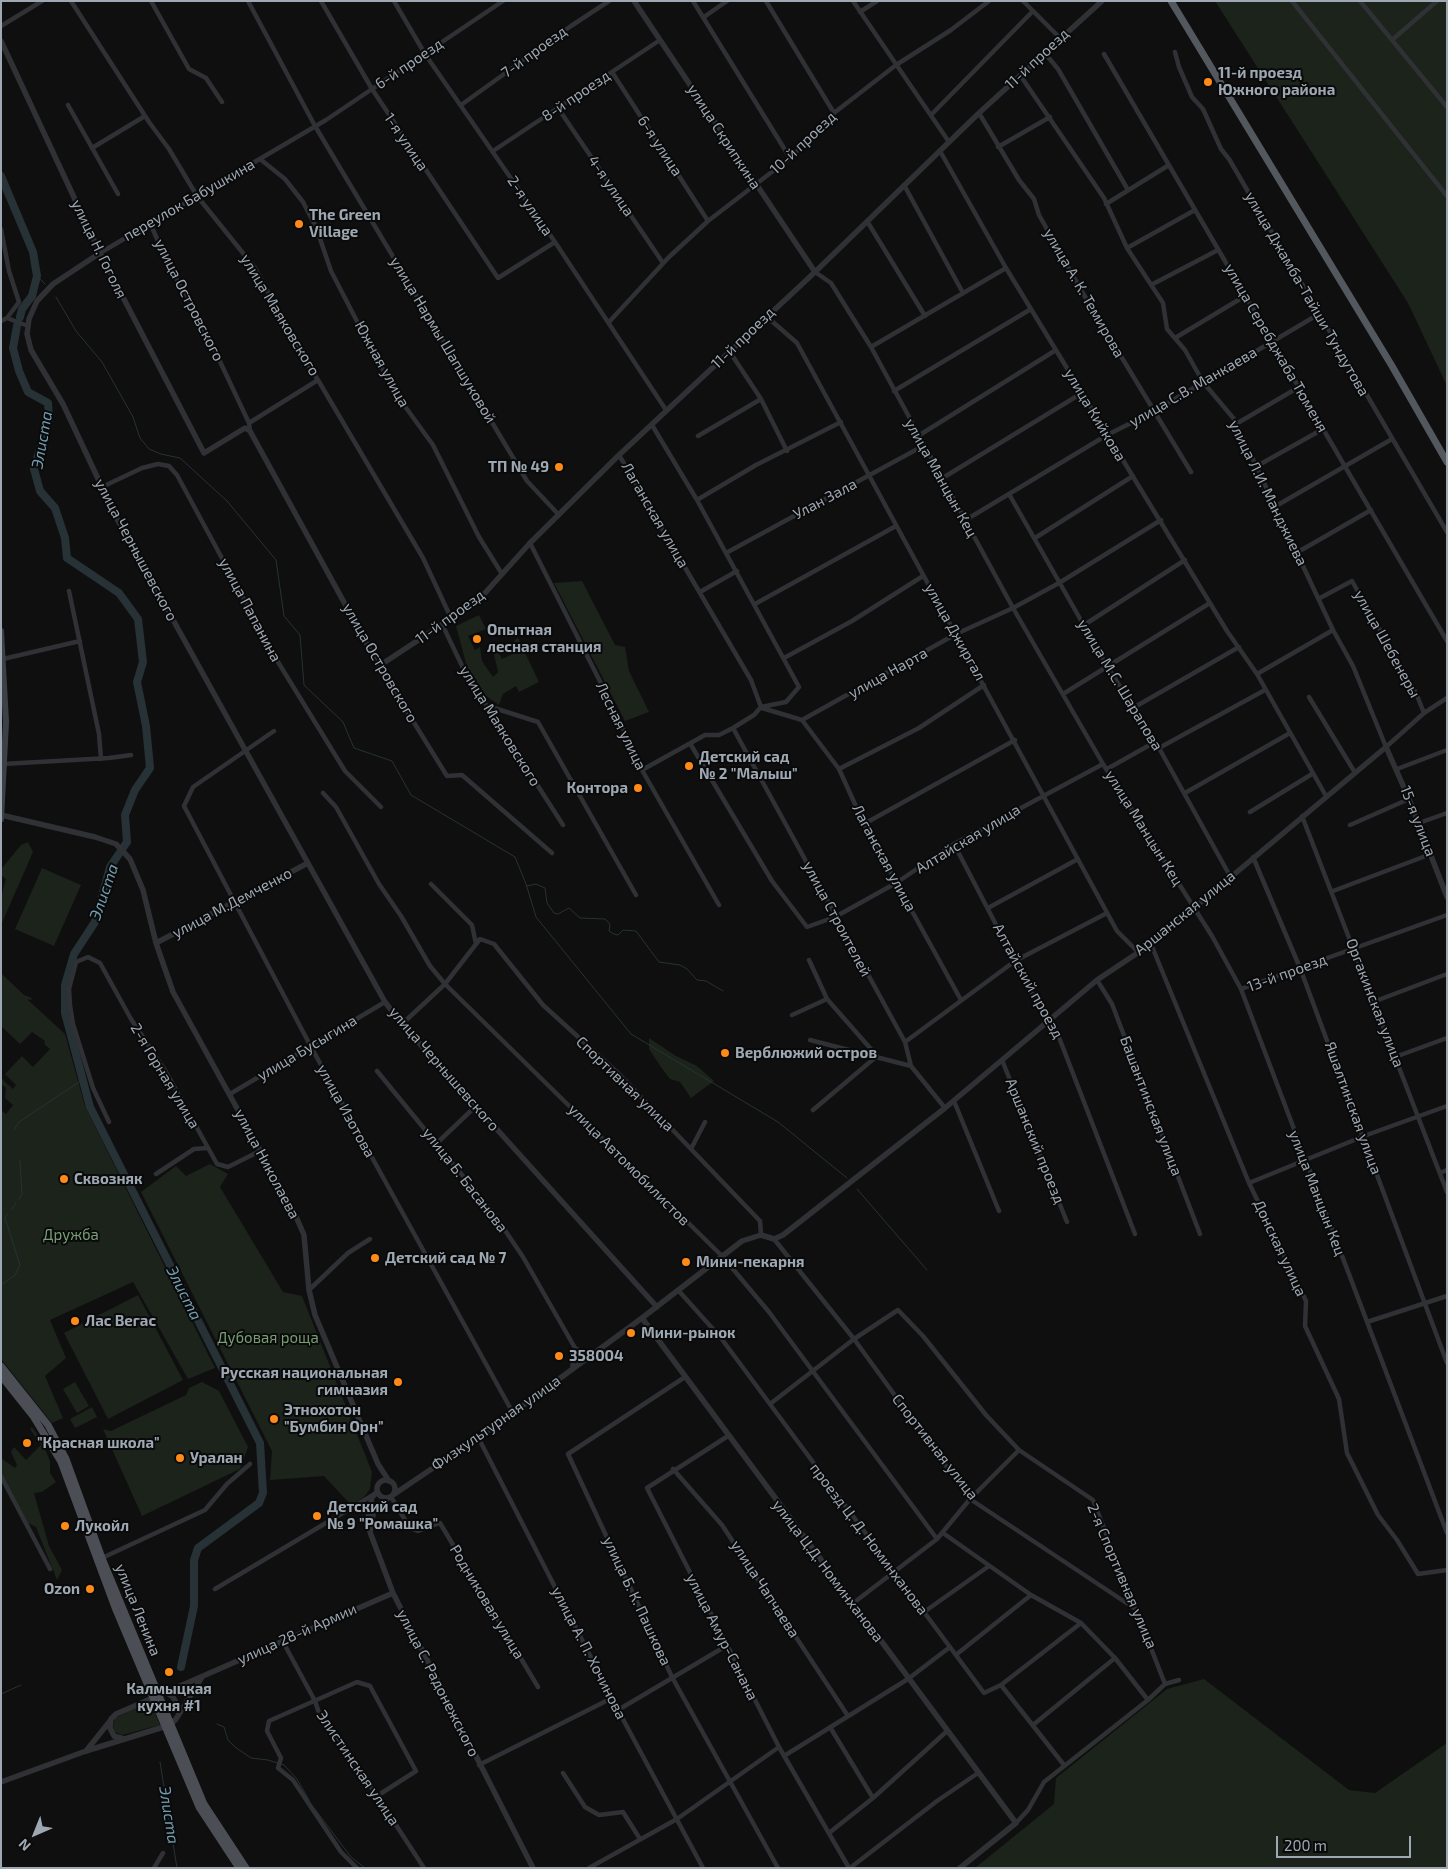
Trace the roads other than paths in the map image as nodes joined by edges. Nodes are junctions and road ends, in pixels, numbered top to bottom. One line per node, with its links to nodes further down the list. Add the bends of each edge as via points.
1 (42, 1): 25 (street)
2 (71, 1): 46 (street, улица Маяковского)
3 (151, 1): 38 (street, via 189,69 206,78)
4 (248, 1): 48 (street, улица Нармы Шапшуковой)
5 (321, 1): 37 (street, 1-я улица)
6 (394, 1): 32 (street, 2-я улица)
7 (503, 1): 32 (street, 6-й проезд)
8 (609, 1): 40 (street, 7-й проезд)
9 (634, 1): 27 (street, улица Скрипкина)
10 (694, 1): 24 (street)
11 (727, 1): 24 (street)
12 (766, 1): 43 (street)
13 (852, 1): 23 (street)
14 (877, 1): 23 (street)
15 (988, 1): 34 (street, 10-й проезд, via 951,30)
16 (1023, 1): 22 (street)
17 (1102, 1): 26 (street, 11-й проезд)
18 (1171, 1): 114 (highway)
19 (1292, 1): 62 (street)
20 (1360, 1): 28 (street)
21 (1437, 1): 28 (street)
22 (1033, 11): 26 (street); 45 (street)
23 (860, 12): 34 (street)
24 (704, 17): 54 (street)
25 (1, 26)
26 (1060, 38): 30 (street, 11-й проезд)
27 (660, 40): 35 (street, 8-й проезд); 57 (street, улица Скрипкина)
28 (1392, 40): 42 (street)
29 (1, 42): 72 (street, улица Н. Гоголя)
30 (1044, 52): 36 (street, 11-й проезд); 59 (street, via 1058,69)
31 (1175, 52): 80 (street, улица Джамба-Тайши Тундутова, via 1192,97 1203,108 1221,148)
32 (425, 54): 37 (street, 6-й проезд); 40 (street, 2-я улица)
33 (1104, 54): 56 (street, улица Серебджаба Тюменя)
34 (896, 64): 43 (street, 10-й проезд); 45 (street)
35 (612, 72): 41 (street, 8-й проезд); 65 (street, 6-я улица)
36 (1020, 75): 44 (street, 11-й проезд); 47 (street, улица Л.И. Манджиева)
37 (372, 89): 48 (street, 6-й проезд); 69 (street, 1-я улица, via 498,278)
38 (222, 102)
39 (68, 104): 51 (street)
40 (461, 105): 52 (street, 2-я улица)
41 (558, 108): 52 (street, 8-й проезд); 73 (street, 4-я улица)
42 (1447, 108)
43 (834, 113): 54 (street, 10-й проезд)
44 (979, 113): 49 (street, 11-й проезд); 50 (street, улица А. К. Темирова)
45 (931, 115): 49 (street)
46 (145, 116): 51 (street); 61 (street, улица Маяковского, via 170,149)
47 (1050, 117): 50 (street); 63 (street, улица Л.И. Манджиева)
48 (315, 126): 55 (street, переулок Бабушкина); 126 (street, улица Нармы Шапшуковой, via 528,482)
49 (950, 142): 53 (street, 11-й проезд)
50 (998, 147): 100 (street, улица А. К. Темирова, via 1034,199 1039,215)
51 (92, 148): 60 (street)
52 (493, 151): 69 (street, 2-я улица)
53 (940, 151): 58 (street, 11-й проезд); 74 (street, улица Кийкова)
54 (790, 158): 57 (street, 10-й проезд)
55 (260, 159): 61 (street, переулок Бабушкина); 137 (street, Южная улица, via 284,179 303,202 316,227 331,271 362,331 396,394 433,445 479,537)
56 (1169, 165): 59 (street); 64 (street, улица Серебджаба Тюменя)
57 (755, 185): 65 (street, 10-й проезд); 75 (street, улица Скрипкина)
58 (904, 186): 66 (street, 11-й проезд); 77 (street)
59 (1128, 190): 63 (street)
60 (118, 194)
61 (197, 196): 67 (street, переулок Бабушкина); 93 (street, улица Маяковского, via 246,254)
62 (1447, 196)
63 (1106, 204): 70 (street, улица Л.И. Манджиева)
64 (1195, 210): 70 (street); 71 (street, улица Серебджаба Тюменя)
65 (708, 220): 73 (street, 10-й проезд)
66 (867, 221): 75 (street, 11-й проезд); 82 (street)
67 (150, 223): 72 (street, переулок Бабушкина); 102 (street, улица Островского)
68 (1, 229): 83 (street, via 19,302)
69 (554, 242): 85 (street, 2-я улица)
70 (1127, 248): 76 (street, улица Л.И. Манджиева)
71 (1218, 250): 76 (street); 78 (street, улица Серебджаба Тюменя)
72 (100, 252): 86 (street, переулок Бабушкина, via 53,284 37,301); 106 (street, улица Н. Гоголя, via 204,453 245,428)
73 (663, 263): 85 (street, 10-й проезд)
74 (1006, 268): 77 (street); 79 (street, улица Кийкова)
75 (815, 272): 81 (street, 11-й проезд); 89 (street, улица Манцын Кец, via 832,283)
76 (1151, 285): 87 (street, улица Л.И. Манджиева, via 1163,303 1167,328)
77 (963, 293): 82 (street)
78 (1245, 296): 87 (street); 88 (street, улица Серебджаба Тюменя)
79 (1031, 309): 91 (street, улица Кийкова); 96 (street)
80 (1319, 314): 88 (street, улица С.В. Манкаева); 110 (street, улица Джамба-Тайши Тундутова)
81 (766, 316): 92 (street, 11-й проезд); 101 (street, улица Джиргал, via 797,343)
82 (925, 316): 89 (street)
83 (7, 318): 84 (street); 86 (street)
84 (1, 321)
85 (609, 322): 99 (street, 2-я улица)
86 (28, 326): 90 (street, переулок Бабушкина)
87 (1175, 338): 94 (street, улица Л.И. Манджиева)
88 (1272, 342): 94 (street, улица С.В. Манкаева); 95 (street, улица Серебджаба Тюменя)
89 (871, 347): 96 (street, улица Манцын Кец)
90 (32, 350): 121 (street, улица Чернышевского, via 63,404)
91 (1056, 350): 97 (street, улица Кийкова); 109 (street)
92 (730, 352): 98 (street); 99 (street, 11-й проезд)
93 (318, 380): 102 (street); 146 (street, улица Маяковского, via 423,558)
94 (1203, 382): 100 (street, улица С.В. Манкаева); 103 (street, улица Л.И. Манджиева)
95 (1299, 387): 103 (street); 105 (street, улица Серебджаба Тюменя)
96 (894, 391): 109 (street, улица Манцын Кец)
97 (1082, 393): 107 (street, улица Кийкова); 120 (street)
98 (761, 399): 108 (street); 112 (street)
99 (666, 410): 104 (street, 11-й проезд)
100 (1153, 412): 107 (street, улица С.В. Манкаева); 117 (street, улица А. К. Темирова)
101 (841, 422): 112 (street); 118 (street, улица Джиргал)
102 (249, 423): 106 (street, улица Островского)
103 (1236, 424): 115 (street, улица Л.И. Манджиева)
104 (652, 425): 113 (street, 11-й проезд); 123 (street)
105 (1323, 428): 115 (street); 116 (street, улица Серебджаба Тюменя)
106 (250, 431): 157 (street, улица Островского)
107 (1107, 435): 119 (street, улица Кийкова); 122 (street, улица С.В. Манкаева)
108 (698, 436)
109 (918, 436): 111 (street, улица Манцын Кец)
110 (1392, 439): 116 (street); 130 (street, улица Джамба-Тайши Тундутова)
111 (923, 446): 118 (street, Улан Зала); 120 (street, улица Манцын Кец)
112 (787, 451): 123 (street, via 756,464)
113 (619, 455): 126 (street, 11-й проезд); 141 (street, Лаганская улица)
114 (1447, 462)
115 (1257, 466): 124 (street, улица Л.И. Манджиева)
116 (1345, 466): 124 (street); 125 (street, улица Серебджаба Тюменя)
117 (1191, 472)
118 (868, 476): 129 (street, улица Джиргал); 134 (street, Улан Зала)
119 (1132, 476): 127 (street, улица Кийкова); 131 (street)
120 (941, 479): 128 (street, улица Манцын Кец)
121 (102, 487): 177 (street, улица Чернышевского); 195 (street, улица Папанина, via 158,464 169,466 178,475 282,670 345,771)
122 (1009, 494): 128 (street, улица С.В. Манкаева); 131 (street, улица М.С. Шарапова)
123 (697, 500): 134 (street)
124 (1276, 506): 133 (street, улица Л.И. Манджиева)
125 (1371, 510): 133 (street); 153 (street, улица Серебджаба Тюменя)
126 (559, 515): 132 (street, 11-й проезд)
127 (1161, 520): 135 (street, улица Кийкова); 139 (street, улица Нарта)
128 (964, 521): 145 (street, улица Манцын Кец)
129 (896, 526): 138 (street, улица Джиргал); 144 (street)
130 (1447, 532)
131 (1035, 538): 139 (street, улица М.С. Шарапова)
132 (530, 543): 137 (street, 11-й проезд); 187 (street, Лесная улица, via 616,711)
133 (1298, 552): 142 (street, улица Л.И. Манджиева)
134 (726, 553): 136 (street)
135 (1185, 560): 143 (street, улица Кийкова); 148 (street)
136 (736, 572): 141 (street); 144 (street)
137 (502, 574): 146 (street, 11-й проезд, via 473,604)
138 (923, 576): 151 (street, улица Джиргал); 155 (street, via 852,621)
139 (1059, 583): 145 (street, улица Нарта); 148 (street, улица М.С. Шарапова)
140 (70, 591): 152 (street)
141 (700, 592): 166 (street, Лаганская улица, via 751,680)
142 (1320, 598): 149 (street, улица Л.И. Манджиева); 168 (street, улица Шебенеры, via 1352,581)
143 (1210, 603): 154 (street, улица Кийкова); 158 (street)
144 (755, 604): 155 (street)
145 (1013, 608): 151 (street, улица Нарта); 162 (street, улица Манцын Кец)
146 (451, 618): 147 (street, 11-й проезд)
147 (442, 624): 157 (street, 11-й проезд); 165 (street, улица Маяковского, via 465,672)
148 (1084, 625): 158 (street, улица М.С. Шарапова)
149 (1333, 630): 159 (street); 176 (street, улица Л.И. Манджиева, via 1353,666)
150 (1, 631): 156 (main road)
151 (956, 634): 160 (street, улица Джиргал); 169 (street, улица Нарта)
152 (80, 641): 156 (street); 181 (street)
153 (1447, 641)
154 (1239, 647): 159 (street, улица Кийкова); 167 (street)
155 (784, 658): 166 (street, via 799,687 786,702)
156 (3, 659): 182 (main road)
157 (379, 666): 206 (street, улица Островского, via 447,776 462,775)
158 (1107, 666): 162 (street); 167 (street, улица М.С. Шарапова)
159 (1257, 674): 161 (street, улица Кийкова)
160 (984, 685): 173 (street, улица Джиргал); 184 (street, via 920,728)
161 (1265, 690): 172 (street, улица Кийкова); 178 (street)
162 (1063, 694): 183 (street, улица Манцын Кец)
163 (1308, 697): 188 (street)
164 (1447, 698): 168 (street, Аршанская улица)
165 (488, 706): 203 (street, улица Маяковского); 215 (street, via 538,722)
166 (760, 707): 169 (street); 170 (street, via 754,715)
167 (1133, 708): 174 (street, улица М.С. Шарапова)
168 (1424, 713): 176 (street, Аршанская улица)
169 (802, 720): 184 (street, Лаганская улица)
170 (733, 728): 175 (street, via 720,735 705,735); 223 (street, улица Строителей)
171 (274, 731): 177 (street)
172 (1290, 733): 189 (street, улица Кийкова); 191 (street)
173 (1015, 740): 192 (street, улица Джиргал); 202 (street)
174 (1155, 742): 178 (street, улица М.С. Шарапова); 185 (street)
175 (691, 745): 187 (street); 223 (street, Алтайская улица, via 772,880 807,927)
176 (1386, 747): 186 (street, 15-я улица); 188 (street, Аршанская улица)
177 (245, 748): 210 (street, улица Чернышевского); 217 (street, улица Изотова, via 193,787 184,806)
178 (1158, 748): 191 (street, улица М.С. Шарапова)
179 (1447, 750): 186 (street)
180 (131, 754): 181 (street)
181 (100, 759): 182 (street)
182 (3, 764): 198 (main road)
183 (1103, 764): 185 (street, улица Манцын Кец); 192 (street, Алтайская улица)
184 (839, 769): 202 (street, Лаганская улица)
185 (1107, 769): 220 (street, улица Манцын Кец)
186 (1397, 769): 194 (street, 15-я улица)
187 (642, 770): 218 (street, Лесная улица)
188 (1354, 771): 193 (street, Аршанская улица)
189 (1312, 774): 193 (street, улица Кийкова); 196 (street)
190 (323, 793): 234 (street, улица Автомобилистов, via 336,807 379,884 430,966)
191 (1185, 793): 211 (street, улица М.С. Шарапова)
192 (1044, 794): 205 (street, Алтайская улица); 209 (street, улица Джиргал)
193 (1326, 796): 199 (street, Аршанская улица)
194 (1409, 799): 201 (street, 15-я улица); 204 (street)
195 (381, 807)
196 (1250, 812)
197 (1447, 813): 201 (street)
198 (1, 815): 200 (main road); 224 (street, улица Николаева, via 116,844 130,859 143,890)
199 (1302, 816): 208 (street, Аршанская улица); 214 (street, Оргакинская улица)
200 (1, 819)
201 (1419, 823): 207 (street, 15-я улица)
202 (864, 824): 212 (street, Лаганская улица)
203 (562, 825)
204 (1350, 825)
205 (954, 844): 212 (street, Алтайская улица); 219 (street, Алтайский проезд)
206 (552, 853)
207 (1431, 854): 214 (street); 216 (street, 15-я улица)
208 (1254, 857): 211 (street, Аршанская улица); 231 (street, Яшалтинская улица)
209 (1078, 860): 219 (street); 221 (street, улица Джиргал)
210 (308, 863): 217 (street, улица М.Демченко); 238 (street, улица Чернышевского)
211 (1230, 876): 220 (street, Аршанская улица)
212 (896, 883): 223 (street, Алтайская улица); 237 (street, Лаганская улица)
213 (431, 884): 225 (street, via 472,925)
214 (1333, 891): 227 (street, Оргакинская улица)
215 (636, 895)
216 (1447, 897)
217 (234, 903): 224 (street, улица М.Демченко); 246 (street, улица Изотова)
218 (719, 905)
219 (988, 908): 230 (street, Алтайский проезд)
220 (1195, 908): 226 (street, Аршанская улица); 235 (street, улица Манцын Кец)
221 (1107, 913): 228 (street, улица Джиргал, via 1117,931); 230 (street)
222 (1447, 915): 227 (street, 13-й проезд)
223 (835, 917): 245 (street, улица Строителей)
224 (156, 943): 252 (street, улица Николаева, via 173,992)
225 (476, 944): 234 (street); 264 (street, Спортивная улица, via 480,939 494,944 543,1005 620,1075)
226 (1151, 944): 228 (street, Аршанская улица); 270 (street, Донская улица)
227 (1354, 948): 231 (street, 13-й проезд); 239 (street, Оргакинская улица)
228 (1138, 952): 233 (street, Аршанская улица)
229 (809, 960): 236 (street)
230 (1015, 961): 237 (street); 241 (street, Алтайский проезд)
231 (1300, 968): 235 (street, 13-й проезд); 261 (street, Яшалтинская улица)
232 (1447, 974): 239 (street)
233 (1098, 980): 241 (street, Аршанская улица); 275 (street, Башантинская улица, via 1112,1004)
234 (445, 984): 242 (street); 279 (street, улица Автомобилистов)
235 (1241, 990): 266 (street, улица Манцын Кец)
236 (828, 999): 240 (street); 247 (street)
237 (961, 1000): 245 (street)
238 (385, 1002): 242 (street, улица Чернышевского); 246 (street, улица Бусыгина)
239 (1373, 1002): 248 (street, Оргакинская улица)
240 (792, 1016)
241 (1049, 1019): 249 (street, Аршанская улица); 274 (street, Алтайский проезд, via 1055,1026)
242 (402, 1024): 254 (street, улица Чернышевского)
243 (1447, 1038): 248 (street)
244 (810, 1040): 247 (street)
245 (904, 1042): 250 (street, улица Строителей)
246 (310, 1045): 252 (street, улица Бусыгина); 297 (street, улица Изотова)
247 (877, 1056): 250 (street); 257 (street)
248 (1395, 1057): 258 (street, Оргакинская улица)
249 (1002, 1060): 253 (street, Аршанская улица); 273 (street, Аршанский проезд)
250 (911, 1066): 256 (street, улица Строителей)
251 (377, 1071): 262 (street, улица Б. Басанова)
252 (230, 1094): 265 (street, улица Николаева)
253 (954, 1101): 256 (street, Аршанская улица); 272 (street)
254 (476, 1106): 262 (street); 284 (street, улица Чернышевского)
255 (1447, 1106): 258 (street)
256 (945, 1108): 278 (street, Аршанская улица, via 791,1230)
257 (812, 1110)
258 (1418, 1117): 261 (street); 268 (street, Оргакинская улица)
259 (109, 1122): 263 (street, 2-я Горная улица, via 93,1088 71,1014 70,989 76,962 88,957 100,963 131,1020 166,1072)
260 (705, 1122): 264 (street)
261 (1364, 1136): 266 (street); 283 (street, Яшалтинская улица)
262 (437, 1143): 288 (street, улица Б. Басанова, via 494,1214 523,1257)
263 (207, 1148): 265 (street, 2-я Горная улица, via 217,1164 225,1168); 269 (street, via 194,1149)
264 (691, 1149): 276 (street, Спортивная улица, via 760,1221)
265 (260, 1151): 280 (street, улица Николаева, via 304,1235)
266 (1304, 1160): 270 (street); 286 (street, улица Манцын Кец)
267 (1447, 1170): 268 (street)
268 (1440, 1173): 271 (street, Оргакинская улица)
269 (156, 1174)
270 (1249, 1183): 317 (street, Донская улица, via 1306,1301 1305,1326 1339,1399 1347,1453 1378,1515 1418,1574)
271 (1447, 1192)
272 (999, 1211)
273 (1067, 1222)
274 (1135, 1234)
275 (1200, 1234)
276 (761, 1235): 278 (street); 279 (street, Физкультурная улица, via 742,1241)
277 (370, 1239): 280 (street, via 348,1253)
278 (774, 1239): 287 (street, Спортивная улица)
279 (722, 1256): 281 (street, Физкультурная улица); 293 (street, улица Автомобилистов)
280 (309, 1290): 302 (street, улица Николаева, via 315,1315)
281 (678, 1290): 284 (street, Физкультурная улица); 296 (street, проезд Ц. Д. Номинханова, via 721,1338)
282 (1447, 1296): 283 (street)
283 (1425, 1302): 286 (street); 290 (street, Яшалтинская улица)
284 (657, 1307): 285 (street, Физкультурная улица)
285 (642, 1318): 289 (street, Физкультурная улица); 295 (street, улица Ц.Д. Номинханова)
286 (1367, 1322): 312 (street, улица Манцын Кец)
287 (854, 1340): 293 (street); 300 (street, 2-я Спортивная улица, via 898,1310); 309 (street, Спортивная улица)
288 (575, 1348): 289 (street); 292 (street)
289 (590, 1356): 292 (street, Физкультурная улица)
290 (1447, 1363)
291 (1, 1366): 314 (main road, улица Ленина, via 56,1438)
292 (572, 1369): 297 (street, Физкультурная улица)
293 (813, 1371): 296 (street); 313 (street, улица Автомобилистов)
294 (1, 1376): 339 (main road, улица Ленина, via 33,1416 60,1462 97,1560)
295 (685, 1377): 298 (street, улица Ц.Д. Номинханова); 332 (street, улица Б. К. Пашкова, via 568,1454)
296 (770, 1404): 318 (street, проезд Ц. Д. Номинханова)
297 (513, 1413): 299 (street, Физкультурная улица)
298 (728, 1436): 303 (street, улица Амур-Санана); 322 (street, улица Ц.Д. Номинханова)
299 (478, 1437): 306 (street, Физкультурная улица); 340 (street, улица А. П. Хочинова)
300 (1018, 1450): 309 (street); 323 (street, 2-я Спортивная улица, via 1093,1500)
301 (250, 1464): 314 (street, via 226,1484 205,1510)
302 (378, 1464): 305 (street, улица Николаева); 307 (street)
303 (674, 1469): 327 (street, улица Амур-Санана, via 646,1488); 345 (street, улица Чапчаева, via 722,1525)
304 (1, 1476): 316 (street)
305 (391, 1482): 306 (street); 307 (street, via 381,1482); 308 (street, via 395,1487)
306 (408, 1483): 308 (street, Физкультурная улица)
307 (377, 1489): 308 (street, via 382,1498); 310 (street, via 369,1510); 319 (street, via 366,1501)
308 (391, 1497): 310 (street, via 374,1509); 337 (street, Родниковая улица, via 410,1528 418,1530 440,1523)
309 (970, 1499): 311 (street); 323 (street, Спортивная улица)
310 (370, 1532): 320 (street, улица С. Радонежского)
311 (943, 1533): 313 (street); 315 (street)
312 (1447, 1533)
313 (936, 1539): 318 (street)
314 (102, 1558): 339 (main road, улица Ленина)
315 (989, 1566): 321 (street); 324 (street)
316 (50, 1569)
317 (1447, 1570)
318 (894, 1574): 322 (street); 324 (street, проезд Ц. Д. Номинханова)
319 (215, 1589)
320 (393, 1593): 326 (street, улица 28-й Армии); 355 (street, улица С. Радонежского)
321 (1031, 1596): 325 (street); 329 (street)
322 (852, 1604): 333 (street, улица Ц.Д. Номинханова)
323 (1138, 1610): 336 (street, 2-я Спортивная улица)
324 (924, 1612): 328 (street, проезд Ц. Д. Номинханова)
325 (1081, 1623): 330 (street); 335 (street)
326 (282, 1640): 331 (street, улица 28-й Армии); 342 (street, Элистинская улица)
327 (726, 1646): 332 (street); 352 (street, улица Амур-Санана)
328 (950, 1647): 329 (street, проезд Ц. Д. Номинханова); 333 (street)
329 (957, 1654): 335 (street, проезд Ц. Д. Номинханова, via 984,1693)
330 (1115, 1658): 341 (street); 347 (street)
331 (202, 1677): 338 (street, улица 28-й Армии); 343 (street)
332 (672, 1677): 344 (street); 359 (street, улица Б. К. Пашкова)
333 (908, 1679): 345 (street); 350 (street, улица Ц.Д. Номинханова)
334 (1179, 1680): 336 (street)
335 (1001, 1684): 347 (street)
336 (1165, 1684): 341 (street)
337 (538, 1687)
338 (166, 1692): 339 (street, улица 28-й Армии); 343 (street)
339 (155, 1696): 346 (street, улица 28-й Армии); 348 (main road, улица Ленина)
340 (612, 1698): 344 (street, улица А. П. Хочинова); 355 (street)
341 (1148, 1700): 356 (street)
342 (315, 1701): 361 (street, Элистинская улица, via 320,1716); 361 (street, via 357,1682 370,1686 416,1771); 372 (street, via 269,1721 268,1731 279,1766 293,1780 341,1852)
343 (180, 1710): 348 (street)
344 (618, 1710): 363 (street, улица А. П. Хочинова)
345 (848, 1716): 349 (street)
346 (111, 1719): 351 (street, via 110,1728 114,1736); 353 (street, улица 28-й Армии)
347 (1033, 1725): 356 (street)
348 (167, 1726): 351 (street); 370 (main road, улица Ленина, via 199,1807); 371 (main road, улица Ленина, via 204,1804)
349 (830, 1727): 354 (street); 362 (street)
350 (946, 1732): 358 (street, улица Ц.Д. Номинханова); 362 (street)
351 (124, 1738): 353 (street)
352 (779, 1747): 354 (street, улица Амур-Санана); 359 (street)
353 (86, 1751): 360 (street)
354 (784, 1756): 365 (street, улица Амур-Санана)
355 (479, 1765): 374 (street, улица С. Радонежского)
356 (1064, 1765): 364 (street, via 1044,1782 1028,1810)
357 (563, 1773): 366 (street, via 585,1807 599,1815 623,1812)
358 (978, 1773): 364 (street, улица Ц.Д. Номинханова); 377 (street)
359 (730, 1781): 363 (street); 376 (street, улица Б. К. Пашкова)
360 (1, 1782)
361 (377, 1796): 373 (street, Элистинская улица)
362 (872, 1798): 365 (street)
363 (676, 1820): 366 (street); 375 (street, улица А. П. Хочинова)
364 (1016, 1822): 378 (street)
365 (830, 1833): 377 (street, улица Амур-Санана)
366 (640, 1839): 368 (street)
367 (163, 1853): 369 (street)
368 (591, 1867)
369 (154, 1868)
370 (239, 1868)
371 (246, 1868)
372 (357, 1868)
373 (424, 1868)
374 (533, 1868)
375 (703, 1868)
376 (778, 1868)
377 (850, 1868)
378 (960, 1868)

